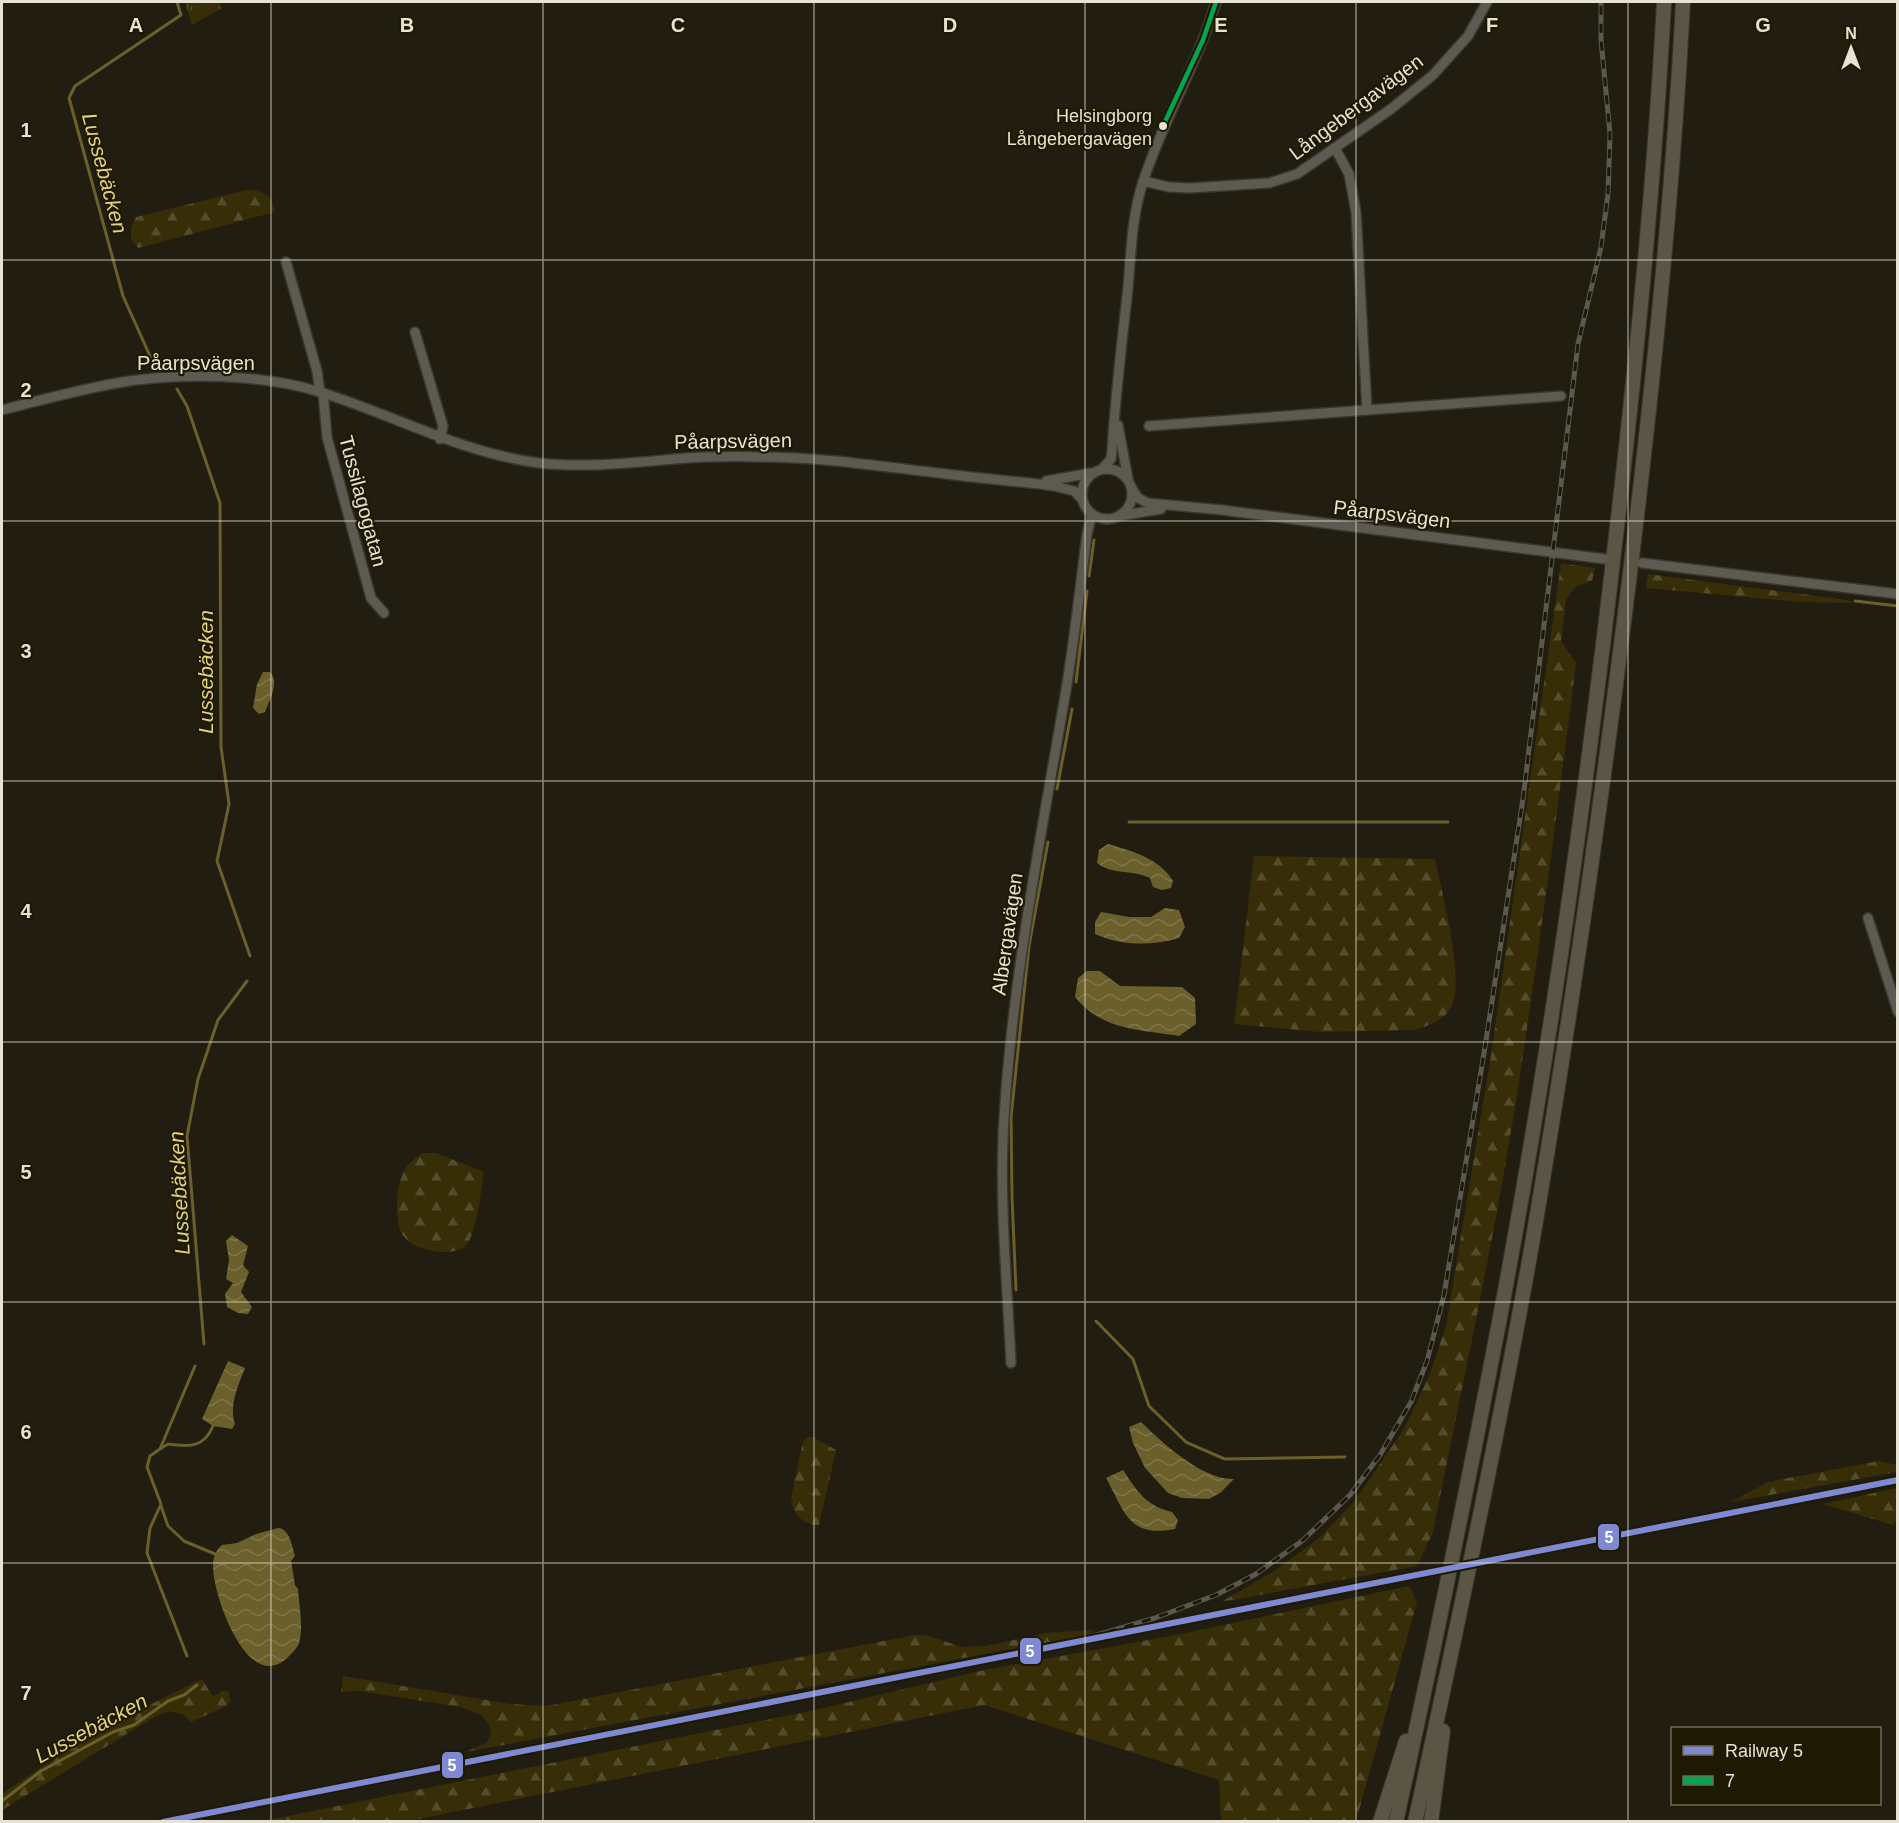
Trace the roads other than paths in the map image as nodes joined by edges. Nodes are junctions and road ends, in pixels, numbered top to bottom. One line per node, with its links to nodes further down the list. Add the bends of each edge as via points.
1 (1216, 2): 6 (street)
2 (1486, 2): 5 (street, Långebergavägen, via 1468,36 1433,75)
3 (1665, 2): 31 (highway, via 1638,338 1582,804 1526,1173)
4 (1683, 2): 30 (highway, via 1657,337 1602,791 1530,1254)
5 (1335, 148): 6 (street, Långebergavägen, via 1297,174 1269,183 1190,188); 13 (street, via 1349,174 1356,212)
6 (1143, 181): 11 (street, via 1134,230)
7 (286, 262): 9 (street)
8 (415, 332): 15 (street, via 443,426)
9 (322, 393): 12 (street, Påarpsvägen, via 269,381 168,378 117,383); 15 (street, Påarpsvägen); 26 (street, Tussilagogatan, via 330,447 371,598)
10 (1561, 396): 13 (street)
11 (1116, 408): 16 (street, via 1112,456); 18 (street)
12 (2, 410)
13 (1367, 410): 14 (street)
14 (1149, 426)
15 (440, 438): 17 (street, Påarpsvägen, via 498,456 542,463 600,465 794,457)
16 (1097, 471): 17 (street, Påarpsvägen); 18 (street, via 1114,470); 19 (street, via 1084,484)
17 (1029, 482): 19 (street, Påarpsvägen, via 1067,488)
18 (1129, 484): 20 (street, Påarpsvägen, via 1144,502); 22 (street, via 1131,499)
19 (1082, 499): 21 (street)
20 (1174, 507): 22 (street, Påarpsvägen); 23 (street, Påarpsvägen)
21 (1092, 514): 22 (street, via 1104,519); 29 (street, Albergavägen, via 1066,694 1021,947 1009,1059 1004,1198)
22 (1116, 517)
23 (1605, 559)
24 (1642, 563): 25 (street)
25 (1898, 594)
26 (384, 613)
27 (1868, 918): 28 (street)
28 (1898, 1012)
29 (1011, 1363)
30 (1457, 1627): 34 (highway); 35 (highway)
31 (1429, 1673): 32 (highway); 33 (highway)
32 (1380, 1821)
33 (1396, 1821)
34 (1415, 1821)
35 (1431, 1821)

